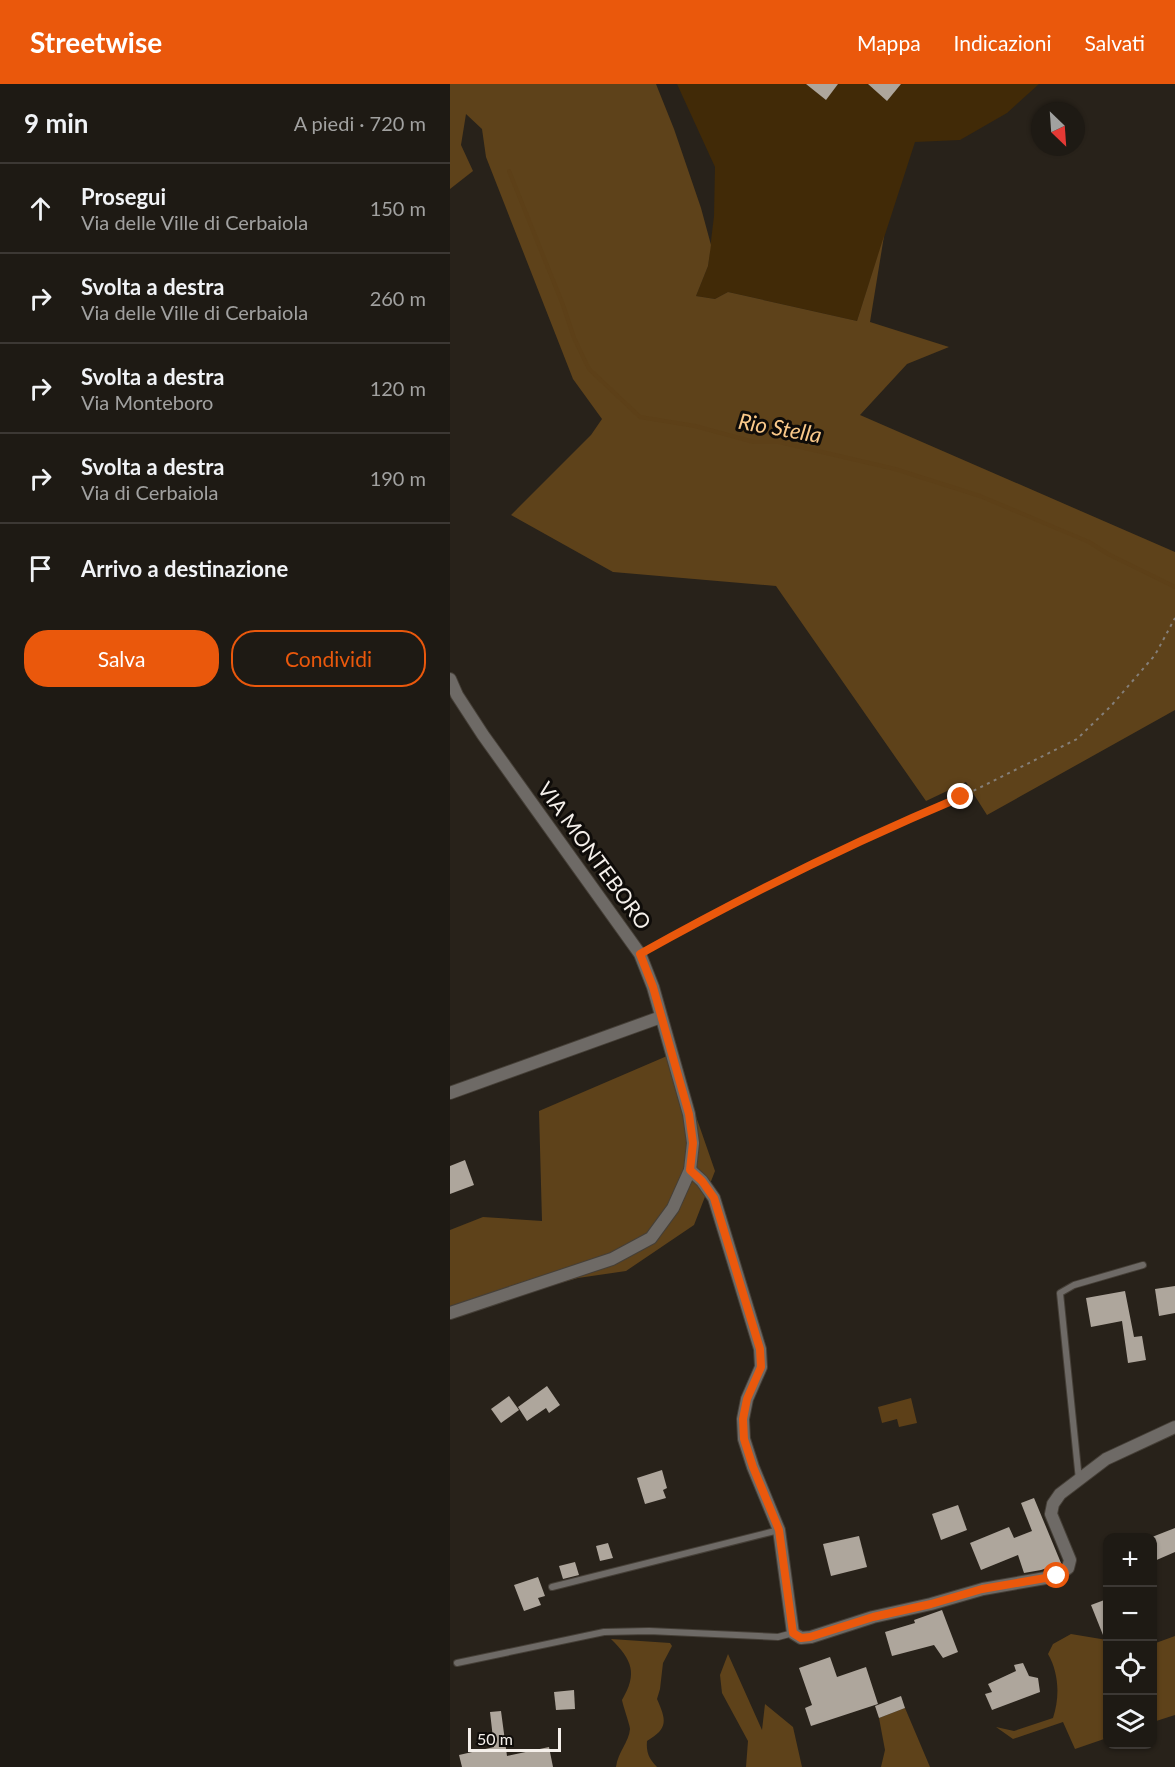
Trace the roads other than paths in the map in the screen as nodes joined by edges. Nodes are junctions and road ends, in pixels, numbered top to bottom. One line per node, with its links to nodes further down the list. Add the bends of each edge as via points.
1 (450, 679): 2 (street, VIA MONTEBORO, via 483,735 640,954)
2 (661, 1017): 3 (street); 4 (street, VIA MONTEBORO, via 689,1114 693,1143)
3 (450, 1093)
4 (690, 1170): 6 (street, VIA MONTEBORO, via 673,1208 651,1238 612,1259); 9 (street, via 714,1198 760,1349 761,1367 743,1419 744,1439)
5 (1143, 1265): 8 (lane, via 1060,1293)
6 (450, 1314)
7 (1175, 1427): 8 (street, via 1106,1459)
8 (1079, 1480): 11 (street, via 1053,1504 1051,1514 1070,1560 1068,1568 1057,1576 982,1589 810,1637 801,1638)
9 (779, 1530): 10 (lane); 11 (street)
10 (552, 1587)
11 (793, 1633): 12 (lane, via 778,1636 604,1632)
12 (457, 1663)

